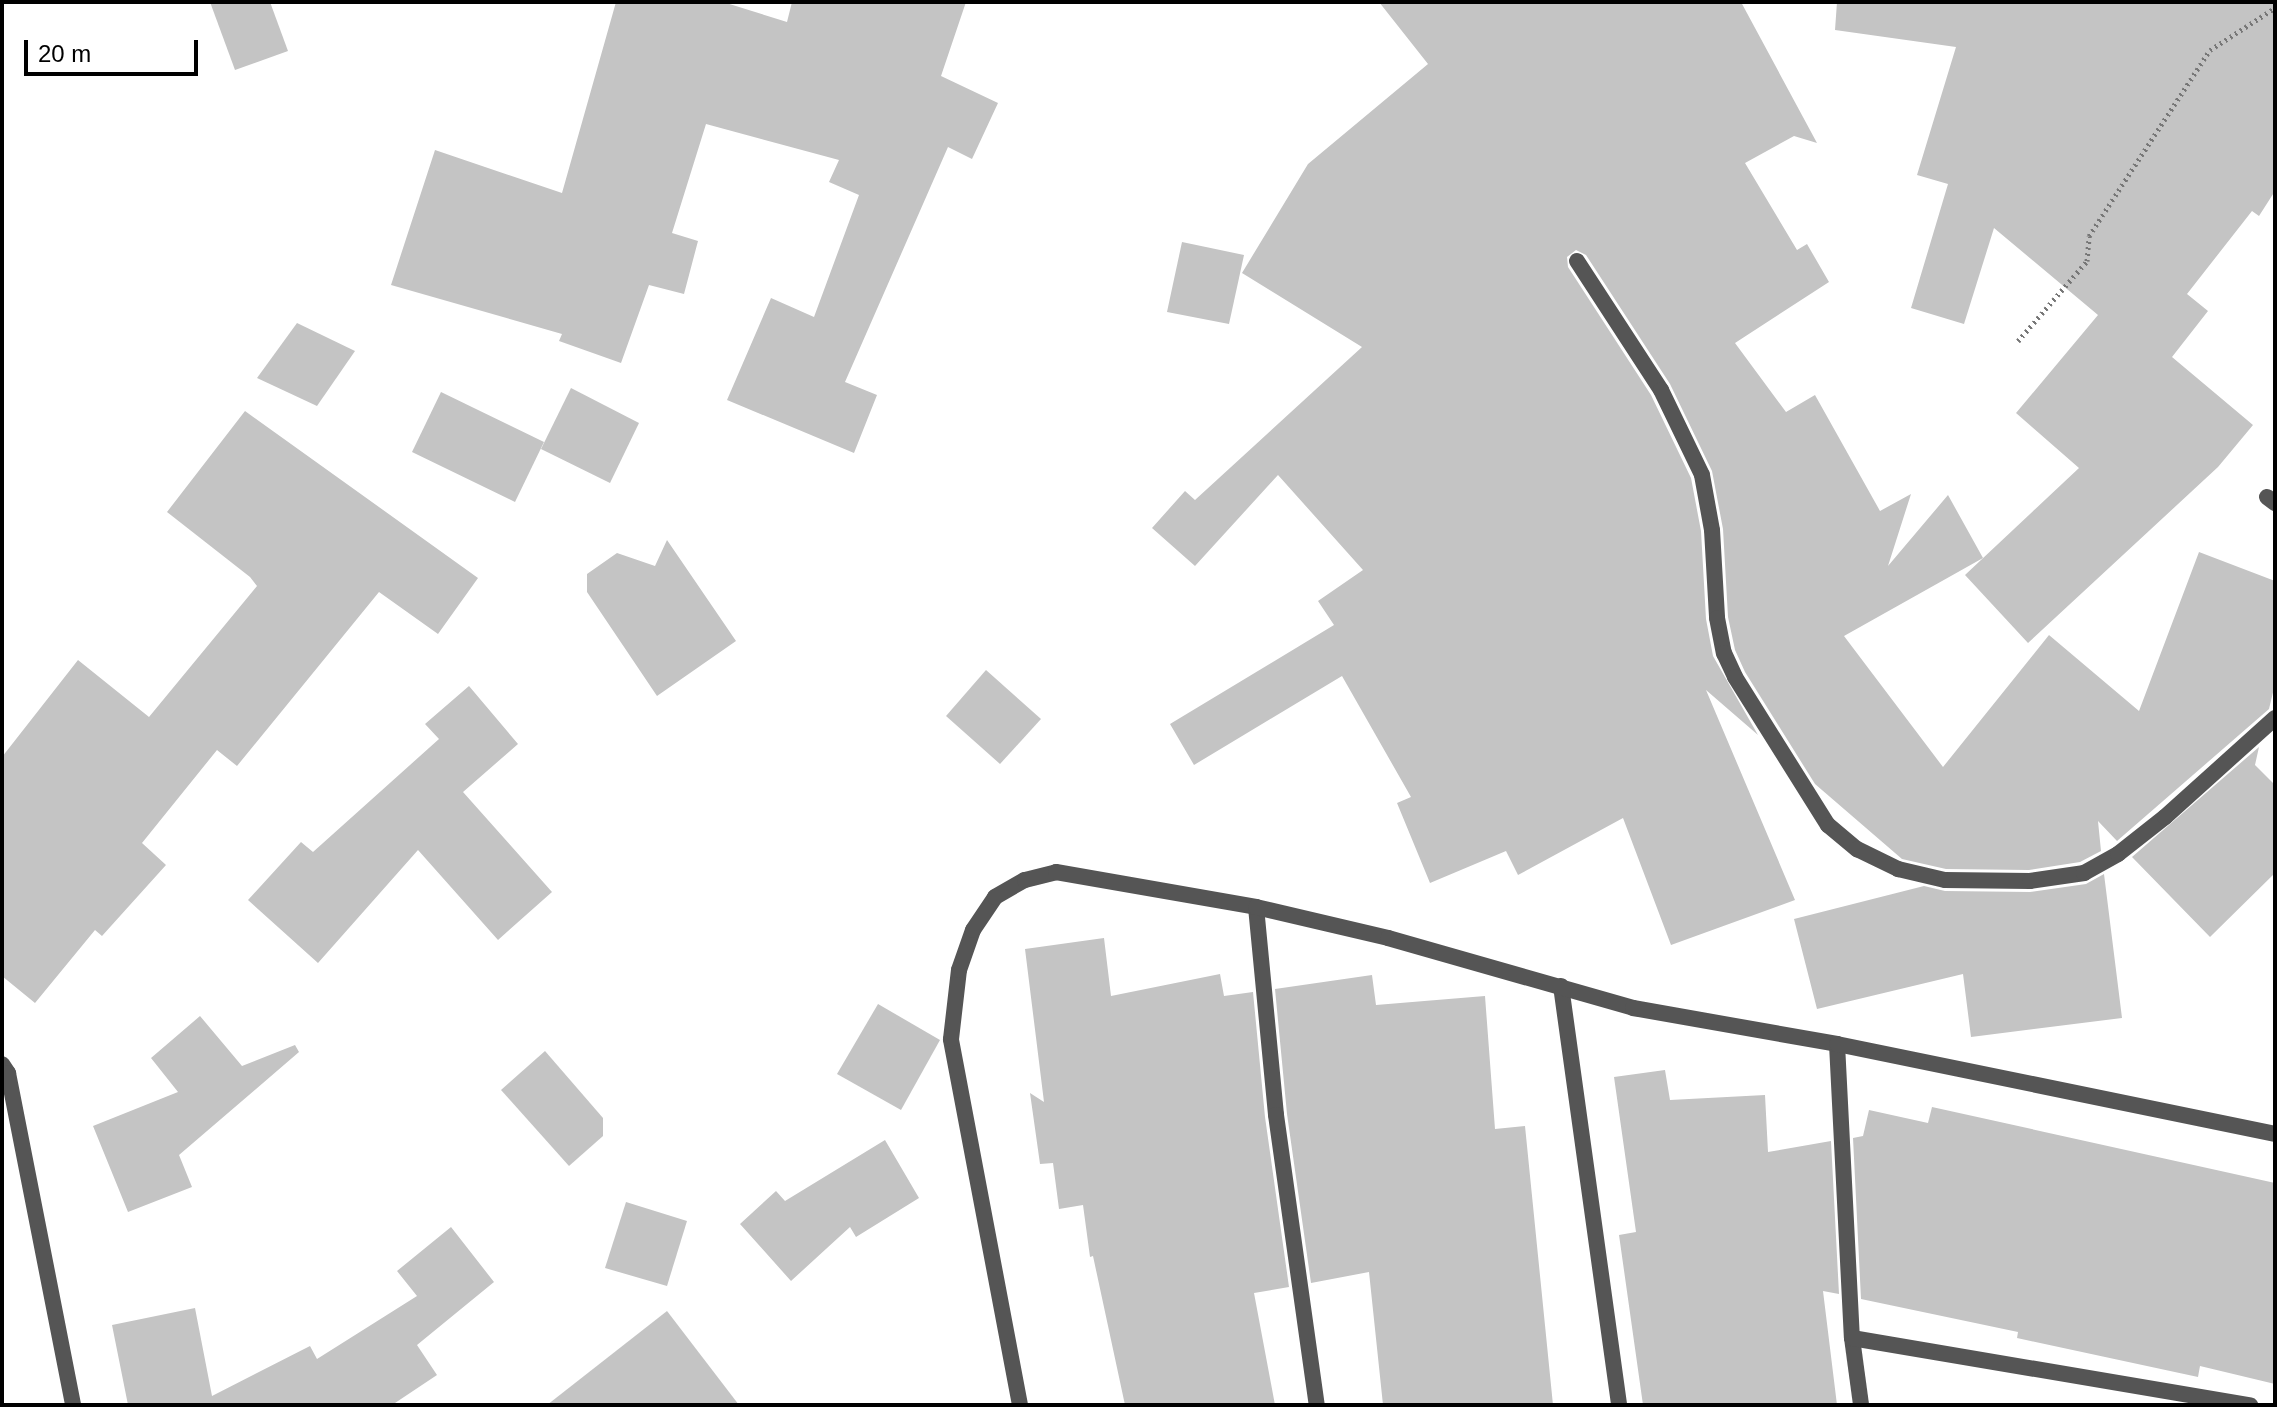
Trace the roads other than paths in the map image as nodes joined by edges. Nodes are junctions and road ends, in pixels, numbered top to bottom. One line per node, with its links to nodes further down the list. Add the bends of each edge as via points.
1 (1577, 261): 2 (street, via 1661,390 1702,475 1712,530 1717,618 1735,677 1828,825 1857,849 1898,869 1945,880 2030,881 2084,873 2165,817)
2 (2275, 718)
3 (1256, 907): 4 (street); 10 (street, via 1056,872 1025,880 995,897 973,930 959,970 951,1039); 11 (street, via 1276,1115)
4 (1561, 986): 5 (street, via 1633,1008); 12 (street)
5 (1837, 1044): 7 (street); 8 (street)
6 (2, 1064): 9 (street, via 8,1073)
7 (2275, 1134)
8 (1852, 1338): 13 (street); 14 (street)
9 (73, 1405)
10 (1020, 1405)
11 (1317, 1405)
12 (1619, 1405)
13 (1861, 1405)
14 (2250, 1405)

